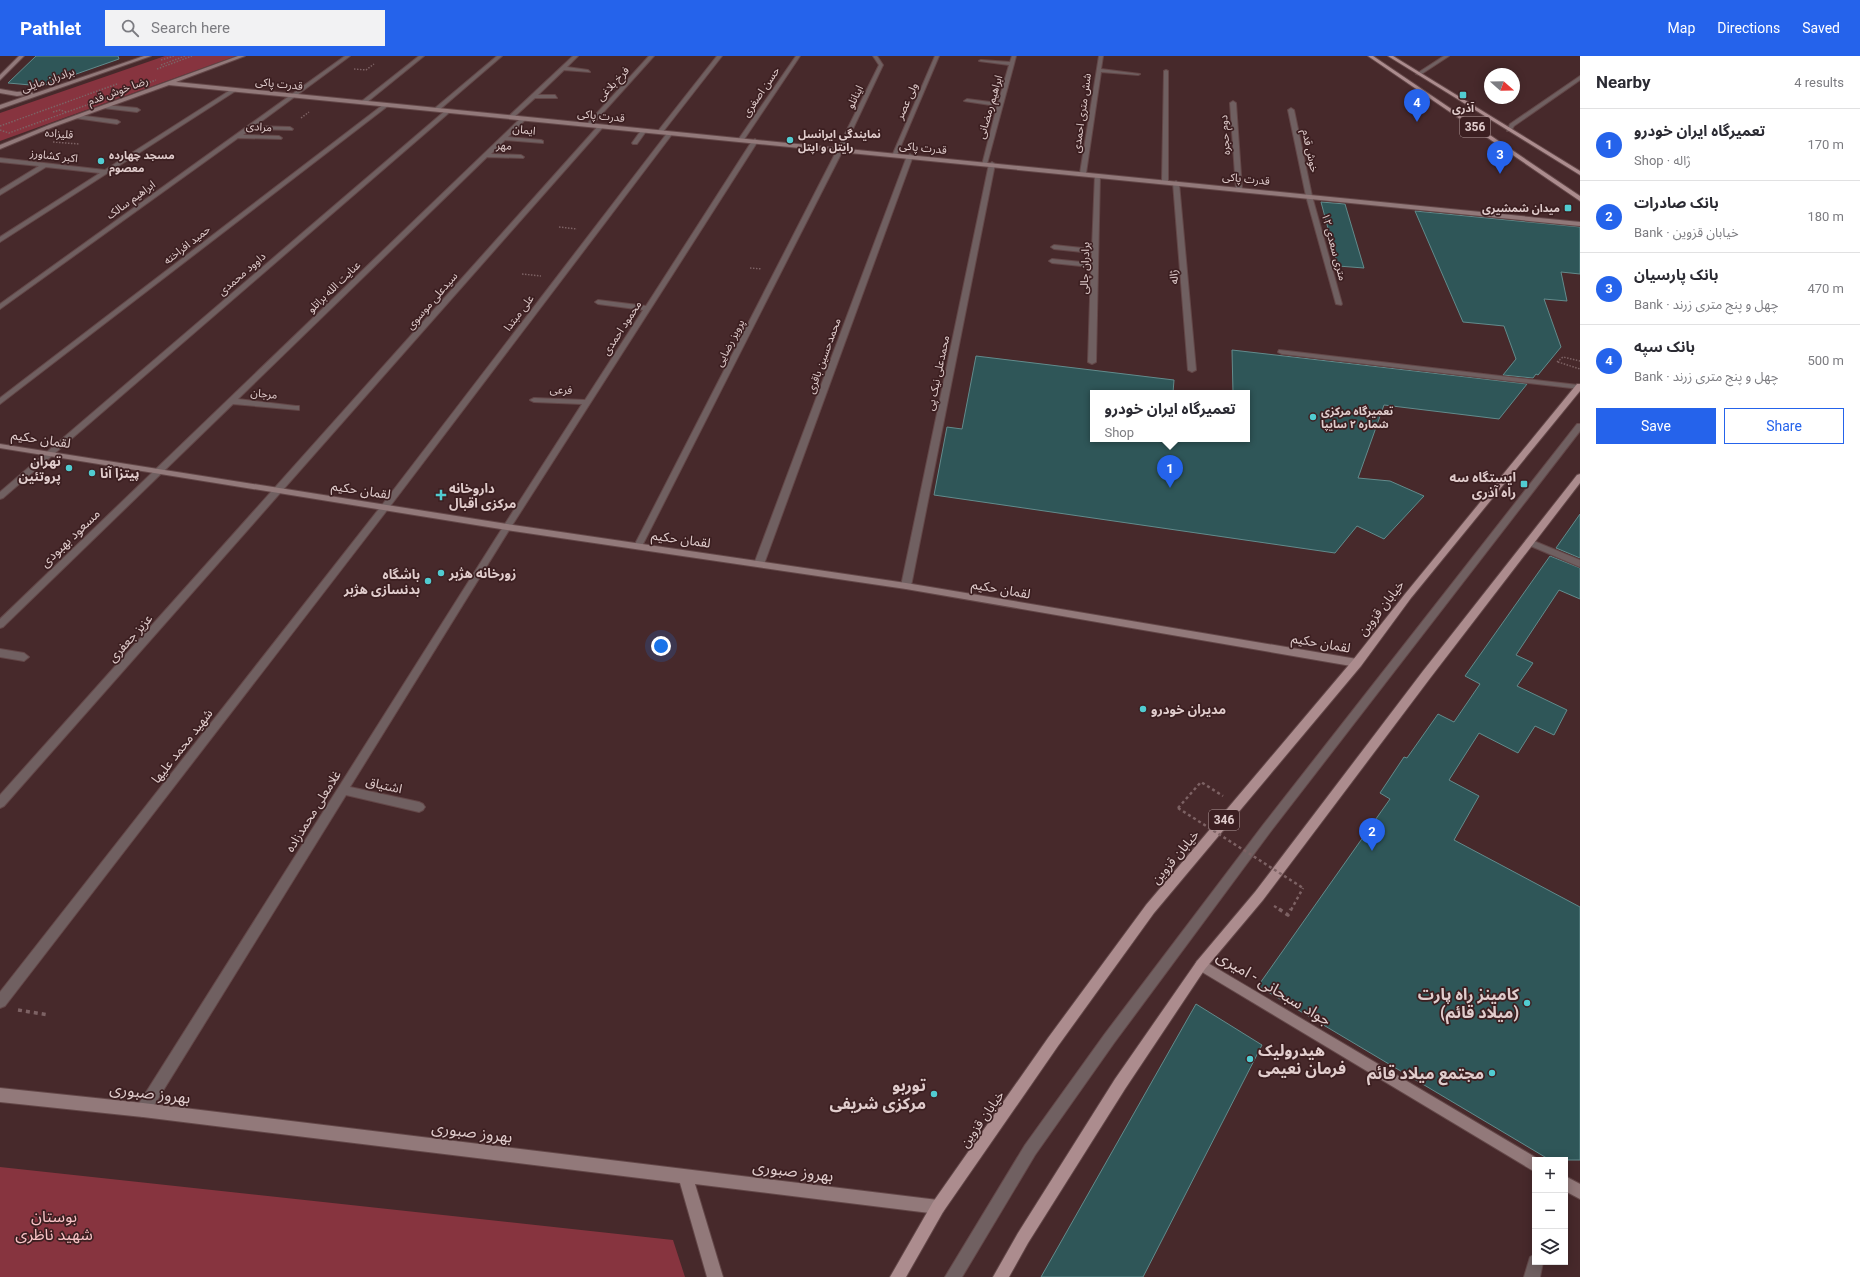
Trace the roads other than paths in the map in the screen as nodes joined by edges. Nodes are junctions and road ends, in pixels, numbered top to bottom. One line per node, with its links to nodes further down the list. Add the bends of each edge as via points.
1 (22, 56): 26 (street)
2 (149, 56): 29 (street, برادران مایلی)
3 (243, 56): 28 (street, رضا خوش قدم)
4 (348, 56): 32 (street, ابراهیم سالک)
5 (422, 56): 36 (street)
6 (500, 56): 43 (street)
7 (576, 56): 20 (street)
8 (652, 56): 50 (street, فرخ بلاغی)
9 (720, 56): 56 (street)
10 (798, 56): 61 (street, حسن اصغری)
11 (875, 56): 66 (street, اینانلو, via 881,65)
12 (937, 56): 68 (street, ولی عصر)
13 (1014, 56): 19 (street, ابراهیم رمضانی)
14 (1100, 56): 21 (street, شش متری احمدی)
15 (1370, 56): 83 (main road, 356)
16 (1390, 56): 25 (main road, 356)
17 (1447, 56): 25 (street)
18 (981, 61): 19 (street)
19 (1012, 64): 38 (street, ابراهیم رمضانی)
20 (563, 68): 22 (street); 33 (street)
21 (1099, 70): 24 (street); 76 (street, شش متری احمدی)
22 (588, 71)
23 (1166, 71): 78 (street)
24 (1138, 74)
25 (1418, 74): 55 (main road, 356)
26 (1, 77)
27 (1580, 78): 55 (street, via 1512,125)
28 (169, 83): 30 (street, قدرت پاکی); 40 (street, رضا خوش قدم)
29 (49, 90): 31 (street, via 17,94); 41 (street, برادران مایلی)
30 (234, 90): 32 (street, قدرت پاکی); 74 (street)
31 (0, 91)
32 (294, 96): 36 (street, قدرت پاکی); 52 (street, ابراهیم سالک)
33 (534, 96): 34 (street); 47 (street)
34 (554, 97)
35 (966, 101): 38 (street)
36 (364, 102): 39 (street, قدرت پاکی)
37 (1233, 103): 80 (street, دوم حجره)
38 (1000, 104): 72 (street, ابراهیم رمضانی)
39 (386, 105): 43 (street, قدرت پاکی); 100 (street, حمید افراخته)
40 (104, 107): 42 (street); 46 (street, رضا خوش قدم)
41 (0, 108)
42 (137, 110)
43 (436, 110): 45 (street, قدرت پاکی)
44 (1291, 110): 82 (street, خوش قدم)
45 (448, 111): 47 (street, قدرت پاکی); 105 (street, داوود محمدی)
46 (77, 117): 49 (street); 65 (street, رضا خوش قدم)
47 (511, 117): 48 (street, قدرت پاکی)
48 (524, 118): 50 (street, قدرت پاکی); 60 (street, عنایت الله براتلو)
49 (117, 122)
50 (589, 125): 51 (street, قدرت پاکی)
51 (602, 126): 54 (street, قدرت پاکی); 108 (street, سیدعلی موسوی)
52 (250, 127): 53 (street); 58 (street, ابراهیم سالک)
53 (290, 129)
54 (644, 130): 56 (street, قدرت پاکی); 64 (street)
55 (1509, 130): 75 (main road, 356)
56 (660, 132): 57 (street, قدرت پاکی)
57 (670, 133): 61 (street, قدرت پاکی); 110 (street, علی مبتدا)
58 (238, 136): 59 (street, مرادی); 92 (street, ابراهیم سالک)
59 (279, 138)
60 (504, 138): 63 (street, ایمان); 67 (street, عنایت الله براتلو)
61 (741, 140): 62 (street, قدرت پاکی)
62 (755, 141): 66 (street, قدرت پاکی); 93 (street, محمود احمدی)
63 (541, 142)
64 (636, 143)
65 (0, 146)
66 (840, 150): 68 (street, قدرت پاکی); 113 (street, پرویز رضایی)
67 (487, 154): 69 (street, مهر); 99 (street, عنایت الله براتلو)
68 (894, 155): 70 (street, قدرت پاکی)
69 (521, 156)
70 (910, 156): 72 (street, قدرت پاکی); 114 (street, محمدحسین باقری)
71 (0, 160): 73 (street, اکبر کشاورز)
72 (988, 164): 76 (street, قدرت پاکی); 116 (street, محمدعلی نیک پی)
73 (45, 165): 74 (street, اکبر کشاورز); 81 (street)
74 (106, 172): 85 (street)
75 (1580, 173)
76 (1083, 174): 77 (street, قدرت پاکی)
77 (1097, 175): 78 (street, قدرت پاکی); 87 (street, برادران چالی)
78 (1165, 182): 79 (street, قدرت پاکی)
79 (1176, 182): 80 (street, قدرت پاکی); 96 (street, ژاله)
80 (1239, 189): 82 (street, قدرت پاکی)
81 (0, 193)
82 (1309, 196): 84 (street, قدرت پاکی); 91 (street, ۱۲ متری سعدی)
83 (1580, 199)
84 (1580, 224)
85 (0, 240)
86 (1054, 247): 87 (street)
87 (1095, 251): 89 (street, برادران چالی)
88 (1052, 261): 89 (street)
89 (1095, 265): 95 (street, برادران چالی)
90 (598, 302): 93 (street)
91 (1339, 304)
92 (0, 307)
93 (647, 308): 101 (street, محمود احمدی)
94 (1282, 352): 97 (street)
95 (1092, 362)
96 (1192, 370)
97 (1579, 386): 120 (main road, خیابان قزوین / 346, via 1408,596)
98 (534, 400): 101 (street, فرعی)
99 (231, 401): 102 (street, مرجان); 106 (street, عنایت الله براتلو)
100 (0, 402)
101 (587, 402): 111 (street, محمود احمدی)
102 (296, 408)
103 (1580, 426): 136 (street, via 1267,828 1109,1039 1030,1150)
104 (0, 446): 105 (street, لقمان حکیم)
105 (49, 454): 106 (street, لقمان حکیم); 109 (street, داوود محمدی)
106 (159, 471): 108 (street, لقمان حکیم); 117 (street, مسعود بهبودی)
107 (1580, 477): 112 (main road)
108 (280, 490): 110 (street, لقمان حکیم); 122 (street, عزیز جعفری)
109 (0, 496)
110 (385, 507): 111 (street, لقمان حکیم); 125 (street, شهید محمد علیها)
111 (507, 526): 113 (street, لقمان حکیم); 121 (street, غلامعلی محمدزاده)
112 (1529, 542): 115 (street); 124 (main road, via 1260,896)
113 (638, 546): 114 (street, لقمان حکیم)
114 (759, 564): 116 (street, لقمان حکیم)
115 (1580, 564)
116 (906, 586): 120 (street, لقمان حکیم)
117 (0, 625)
118 (0, 653): 119 (street)
119 (24, 657)
120 (1357, 663): 132 (main road, خیابان قزوین / 346, via 1150,909)
121 (343, 790): 123 (street, اشتیاق); 127 (street, غلامعلی محمدزاده)
122 (0, 803)
123 (419, 807)
124 (1201, 965): 128 (street, جواد سبحانی - امیری); 137 (main road, via 1116,1090 1022,1238)
125 (0, 1002)
126 (0, 1095): 127 (street, بهروز صبوری)
127 (143, 1110): 129 (street, بهروز صبوری)
128 (1532, 1163)
129 (686, 1176): 132 (street, بهروز صبوری); 134 (street)
130 (1568, 1185): 131 (street)
131 (1580, 1192)
132 (938, 1207): 135 (main road, خیابان قزوین / 346)
133 (1534, 1265): 138 (street)
134 (715, 1277)
135 (898, 1277)
136 (953, 1277)
137 (1001, 1277)
138 (1532, 1277)

